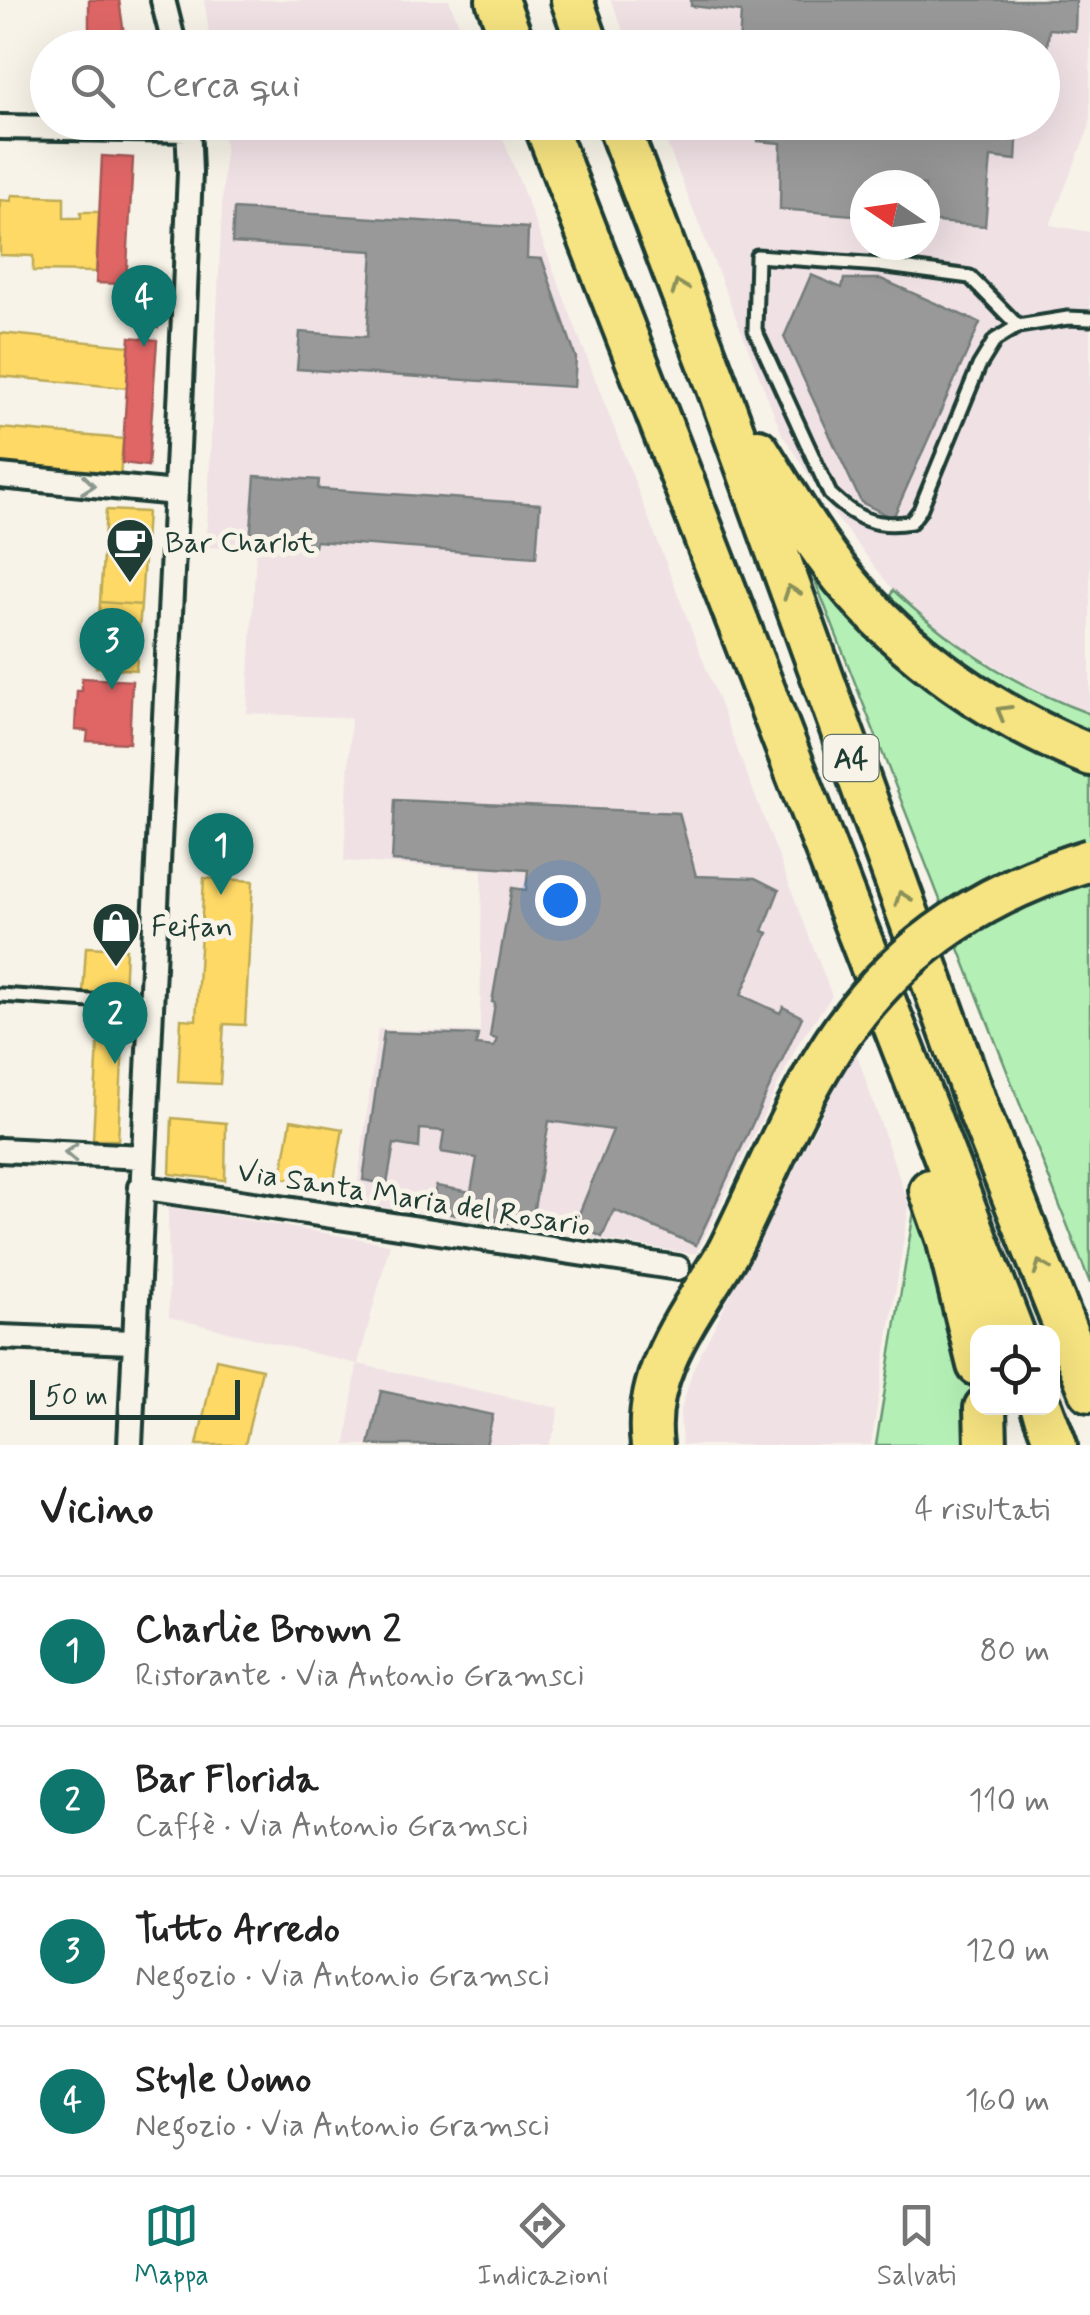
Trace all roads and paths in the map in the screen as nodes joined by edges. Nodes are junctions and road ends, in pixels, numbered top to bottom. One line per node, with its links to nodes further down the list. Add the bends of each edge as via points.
1 (163, 0): 4 (street)
2 (497, 0): 5 (highway)
3 (572, 0): 6 (highway)
4 (170, 30)
5 (508, 30)
6 (583, 30)
7 (0, 127): 8 (street)
8 (30, 128)
9 (188, 140): 17 (street)
10 (551, 140): 12 (highway, A4)
11 (624, 140): 15 (highway, A4, one-way to 11)
12 (564, 173): 27 (highway, A4); 28 (highway, via 605,326 834,923 947,1238)
13 (1090, 319): 14 (lane)
14 (1018, 326): 14 (lane, via 995,340 979,366 920,510 911,522 882,526 850,514 830,494 756,330 757,256 970,277)
15 (714, 380): 18 (highway, one-way to 15, via 977,697 882,620 842,578); 31 (highway, A4, one-way to 15, via 979,1110)
16 (0, 476): 17 (street, one-way to 17)
17 (176, 493): 21 (street)
18 (1090, 755)
19 (1090, 860): 25 (highway, bridge, via 996,894 900,964 843,1030)
20 (0, 995): 21 (lane)
21 (150, 1005): 23 (street)
22 (0, 1150): 23 (street, one-way to 22)
23 (143, 1157): 24 (street)
24 (140, 1187): 26 (street, Via Santa Maria del Rosario); 30 (street)
25 (728, 1252): 35 (highway, via 665,1357); 36 (highway, via 684,1369)
26 (678, 1268)
27 (1010, 1325)
28 (970, 1332)
29 (0, 1337): 30 (street)
30 (133, 1342): 34 (street)
31 (1090, 1390)
32 (984, 1415): 37 (highway)
33 (1045, 1415): 38 (highway)
34 (130, 1445)
35 (652, 1445)
36 (672, 1445)
37 (986, 1445)
38 (1056, 1445)

